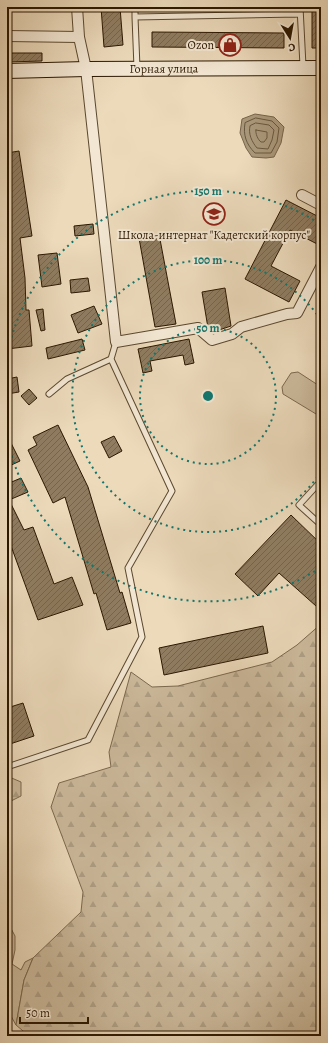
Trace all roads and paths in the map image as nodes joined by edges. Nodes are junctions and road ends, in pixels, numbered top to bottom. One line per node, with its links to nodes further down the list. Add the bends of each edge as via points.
1 (77, 7): 7 (street)
2 (135, 7): 5 (lane)
3 (300, 7): 4 (lane)
4 (300, 14): 5 (lane); 11 (lane)
5 (135, 17): 10 (lane)
6 (7, 36): 7 (street)
7 (79, 37): 9 (street)
8 (321, 68): 11 (street, Горная улица)
9 (86, 69): 10 (street, Горная улица); 12 (street, Горная улица); 16 (street)
10 (137, 69): 11 (street, Горная улица)
11 (304, 69)
12 (7, 71)
13 (302, 195): 14 (street)
14 (321, 205)
15 (321, 267): 16 (street, via 297,313 241,327 232,334 212,340 198,328)
16 (116, 342): 17 (lane)
17 (111, 359): 18 (lane, via 66,379); 21 (lane, via 172,491 128,568 142,637 88,740)
18 (48, 394)
19 (321, 481): 20 (lane, via 299,505)
20 (321, 525)
21 (7, 767)

